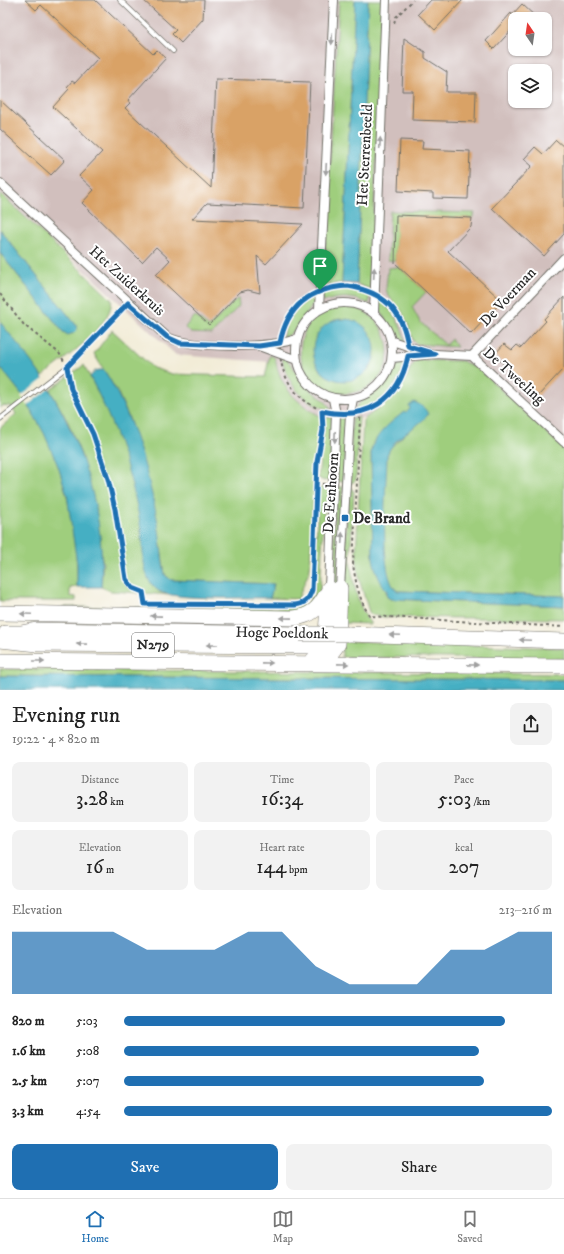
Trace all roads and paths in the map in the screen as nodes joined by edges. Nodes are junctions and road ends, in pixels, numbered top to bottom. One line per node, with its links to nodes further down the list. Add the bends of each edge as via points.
1 (120, 0): 4 (lane)
2 (334, 0): 7 (street, one-way to 7)
3 (386, 0): 8 (street, Het Sterrenbeeld, one-way to 3)
4 (173, 51)
5 (0, 183): 10 (street, Het Zuiderkruis)
6 (564, 258): 21 (street, De Voerman)
7 (320, 290): 8 (path, via 348,286); 11 (street); 15 (path, via 293,310 282,331)
8 (373, 293): 12 (street, Het Sterrenbeeld); 17 (path, via 380,296 397,314)
9 (0, 294): 24 (path, via 24,325 60,353)
10 (128, 303): 16 (street, Het Zuiderkruis, via 167,337 180,343); 24 (lane)
11 (319, 309): 12 (street, via 351,303); 13 (street, via 306,321)
12 (374, 312): 14 (street, via 383,321)
13 (297, 339): 15 (street, Het Zuiderkruis); 23 (street)
14 (392, 341): 17 (street, De Tweeling); 22 (street)
15 (280, 343): 16 (street, Het Zuiderkruis); 18 (path)
16 (259, 346): 18 (street, Het Zuiderkruis)
17 (408, 346): 19 (street, De Tweeling); 20 (path)
18 (280, 354): 23 (street, Het Zuiderkruis); 27 (path, via 286,378 292,389)
19 (435, 354): 20 (street, De Tweeling); 21 (street, De Tweeling)
20 (408, 356): 22 (street, De Tweeling); 28 (path, via 402,377 390,395)
21 (472, 356): 32 (street, De Tweeling)
22 (392, 358): 26 (street, via 382,380 370,391)
23 (297, 360): 25 (street, via 305,380 321,393)
24 (67, 367): 31 (lane); 35 (path, via 71,389 93,434 108,479 126,579 133,588 143,592 145,604)
25 (333, 398): 26 (street); 29 (street, De Eenhoorn)
26 (353, 399): 30 (street, De Eenhoorn)
27 (322, 411): 29 (path); 34 (path, via 323,430 317,462 312,590)
28 (362, 412): 30 (path); 38 (path, via 354,570 365,611 370,616)
29 (336, 414): 30 (path); 33 (street, De Eenhoorn, one-way to 33)
30 (350, 414): 33 (street, De Eenhoorn, one-way to 30)
31 (0, 419)
32 (564, 442)
33 (334, 588): 36 (highway, N279, one-way to 36, via 314,612 305,617 294,618); 41 (highway, N279, one-way to 41, via 326,635 324,640 312,646 38,644); 44 (highway, N279, via 338,637 336,648 328,655)
34 (306, 601)
35 (138, 604)
36 (0, 613)
37 (0, 627): 39 (highway, N279)
38 (564, 627)
39 (36, 630): 40 (highway, Hoge Poeldonk / N279); 42 (highway, Hoge Poeldonk / N279, one-way to 39, bridge, via 348,634)
40 (0, 633)
41 (0, 640)
42 (564, 642)
43 (0, 661): 44 (highway, Hoge Poeldonk / N279, one-way to 44)
44 (304, 663): 45 (highway, Hoge Poeldonk / N279, one-way to 45)
45 (564, 666)

